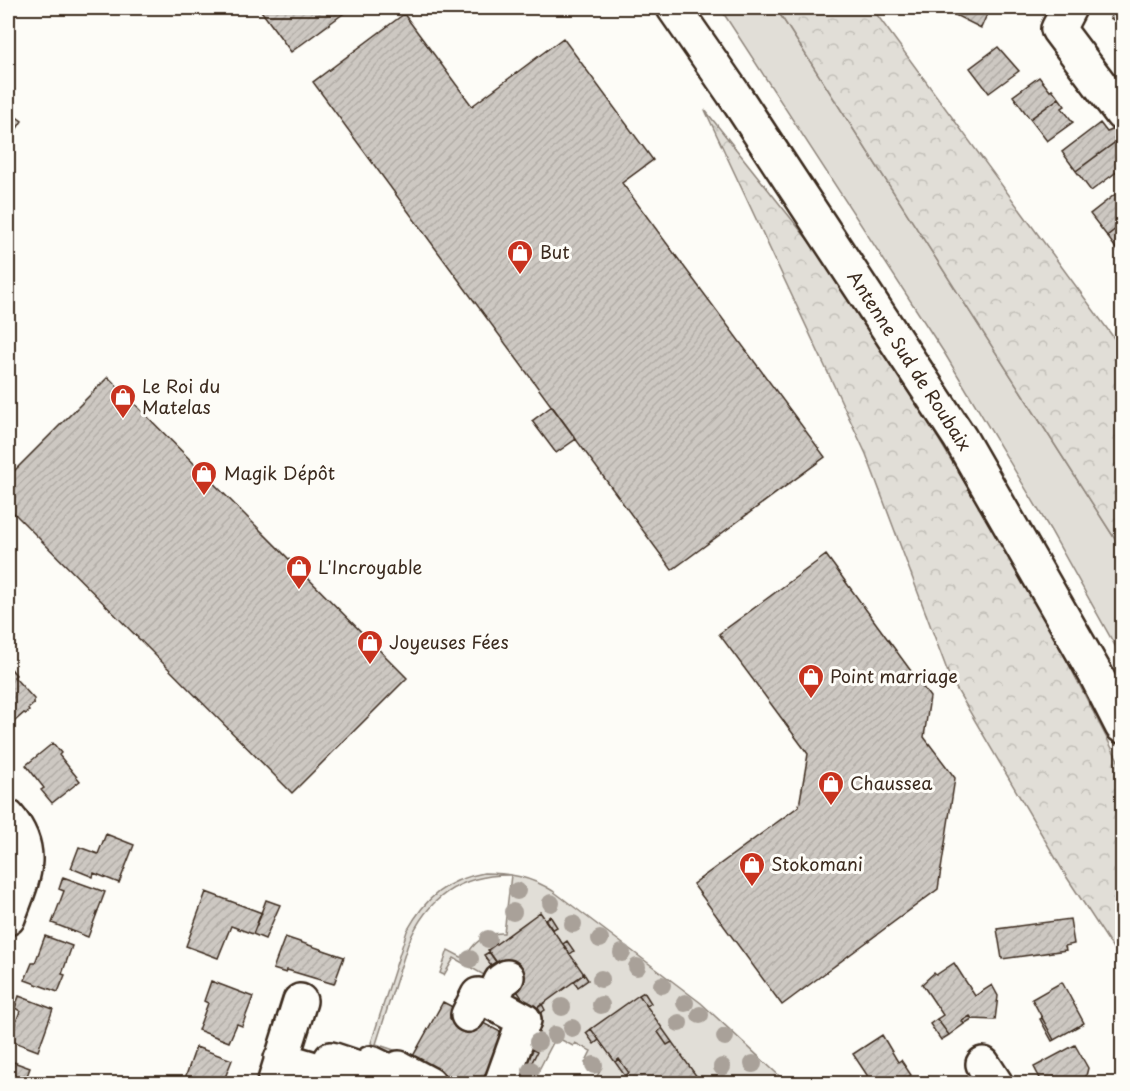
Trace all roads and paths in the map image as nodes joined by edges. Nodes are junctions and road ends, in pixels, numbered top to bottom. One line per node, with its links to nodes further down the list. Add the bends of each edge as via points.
1 (674, 8): 8 (main road, Antenne Sud de Roubaix, via 960,438)
2 (695, 8): 5 (main road, Antenne Sud de Roubaix)
3 (702, 8): 5 (main road)
4 (1069, 8): 6 (main road, via 1058,28)
5 (723, 48): 7 (main road, Antenne Sud de Roubaix, via 891,297 1026,518)
6 (1122, 114)
7 (1122, 689)
8 (1122, 726)
9 (8, 817): 10 (main road, via 24,845 26,863)
10 (8, 918)
11 (488, 998): 17 (main road, via 524,1020)
12 (300, 1001): 13 (main road)
13 (277, 1071): 14 (main road)
14 (325, 1078): 15 (main road); 16 (main road, via 331,1059 368,1071 371,1063 396,1075 399,1068)
15 (364, 1083)
16 (429, 1083)
17 (501, 1083)

